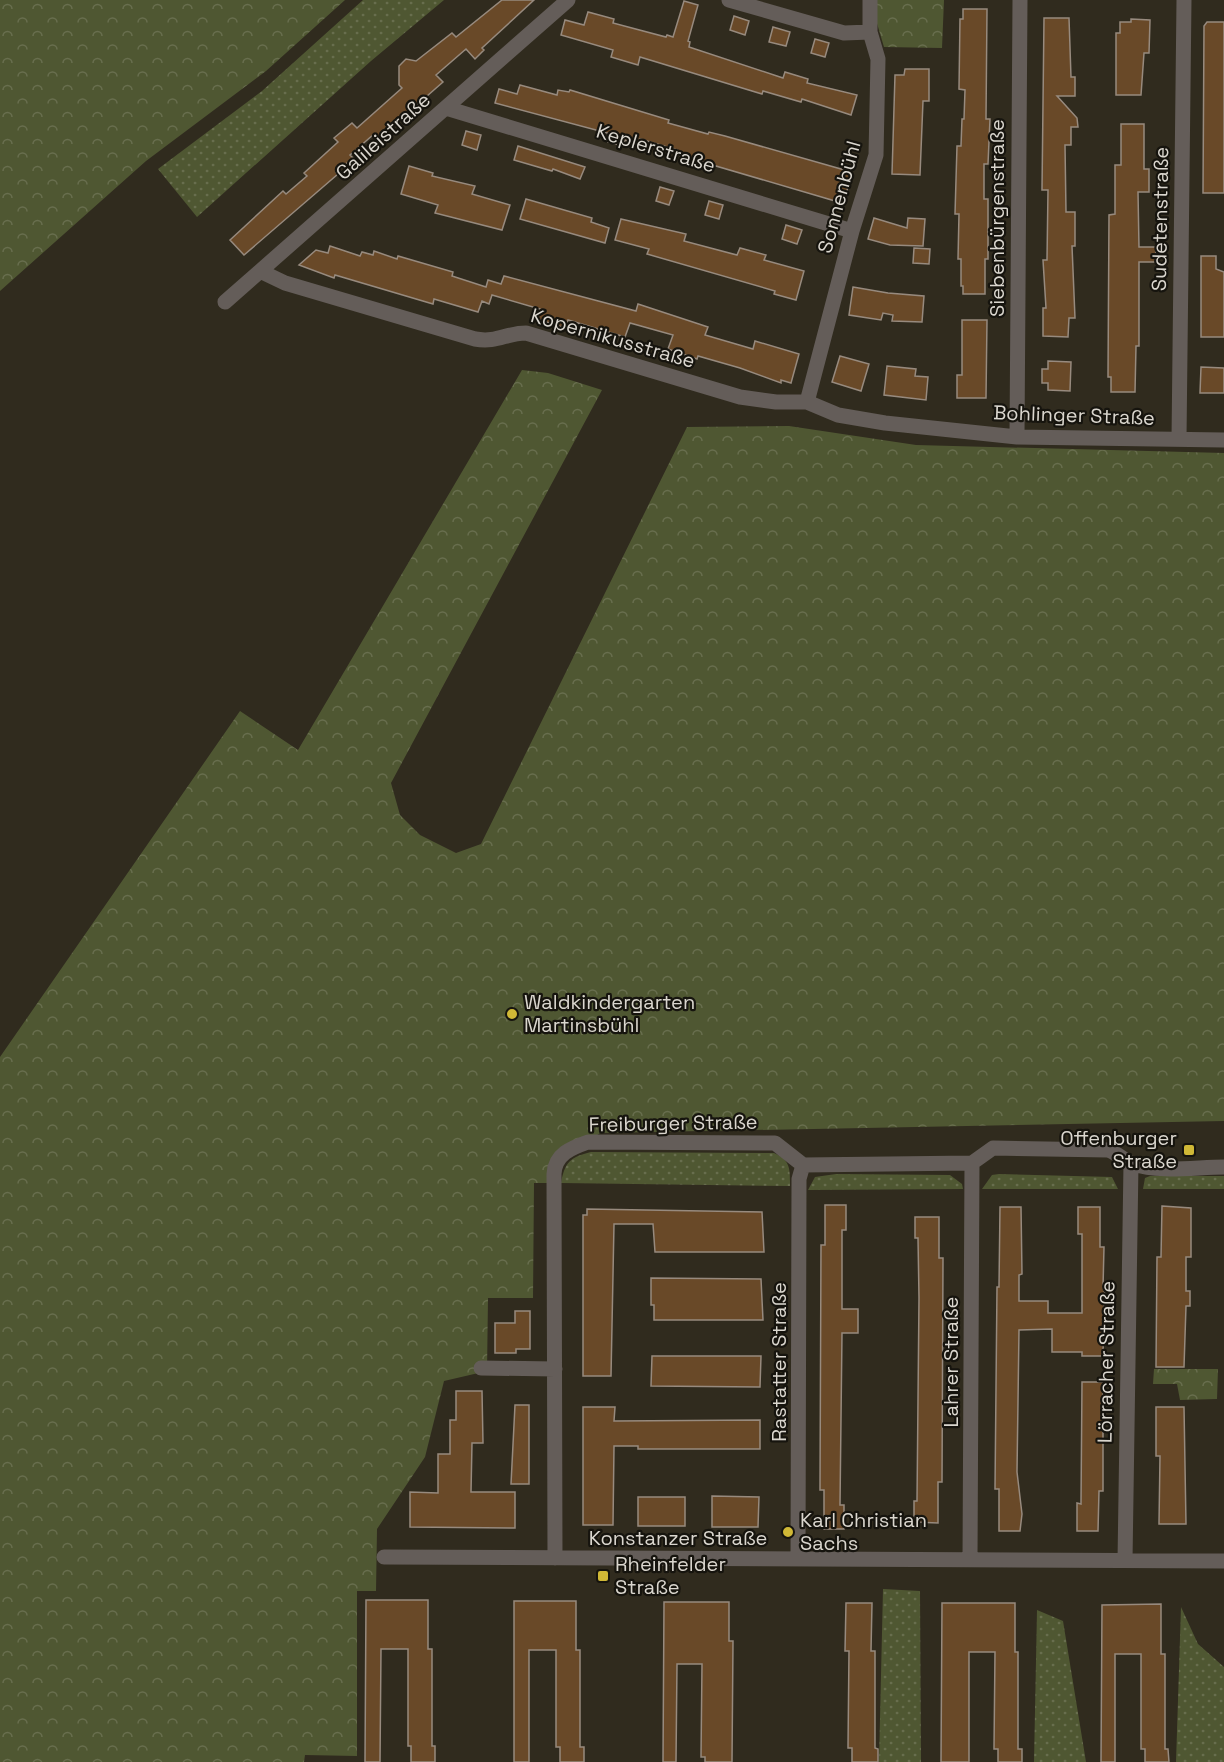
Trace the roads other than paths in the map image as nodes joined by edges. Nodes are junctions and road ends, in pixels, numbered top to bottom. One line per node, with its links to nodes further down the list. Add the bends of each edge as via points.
1 (568, 0): 7 (street, Galileistraße)
2 (729, 0): 6 (street, via 844,33)
3 (870, 0): 6 (street, Sonnenbühl)
4 (1020, 0): 13 (street, Siebenbürgenstraße)
5 (1184, 0): 14 (street, Sudetenstraße)
6 (870, 32): 8 (street, Sonnenbühl, via 878,59 876,155)
7 (446, 108): 8 (street, Keplerstraße); 9 (street, Galileistraße)
8 (852, 231): 11 (street, Sonnenbühl)
9 (261, 272): 10 (street, Galileistraße); 11 (street, Kopernikusstraße, via 285,283 475,339 493,341 526,333 740,397)
10 (225, 303)
11 (807, 402): 12 (street, Kopernikusstraße, via 838,414)
12 (923, 428): 13 (street, Bohlinger Straße)
13 (1017, 437): 14 (street, Bohlinger Straße)
14 (1179, 439): 15 (street, Bohlinger Straße)
15 (1224, 440)
16 (972, 1163): 17 (street, via 993,1148 1108,1150); 18 (street); 25 (street, Lahrer Straße)
17 (1131, 1163): 19 (street, via 1150,1167); 26 (street, Lörracher Straße)
18 (803, 1165): 21 (street, Freiburger Straße, via 775,1143 588,1142 567,1150 555,1164 554,1174); 24 (street, Rastatter Straße, via 799,1179)
19 (1224, 1167)
20 (482, 1368): 21 (street)
21 (555, 1369): 23 (street)
22 (384, 1557): 23 (street, Konstanzer Straße)
23 (555, 1558): 24 (street, Konstanzer Straße)
24 (798, 1559): 25 (street, Konstanzer Straße)
25 (970, 1560): 26 (street, Konstanzer Straße)
26 (1125, 1561): 27 (street, Konstanzer Straße)
27 (1224, 1561)

